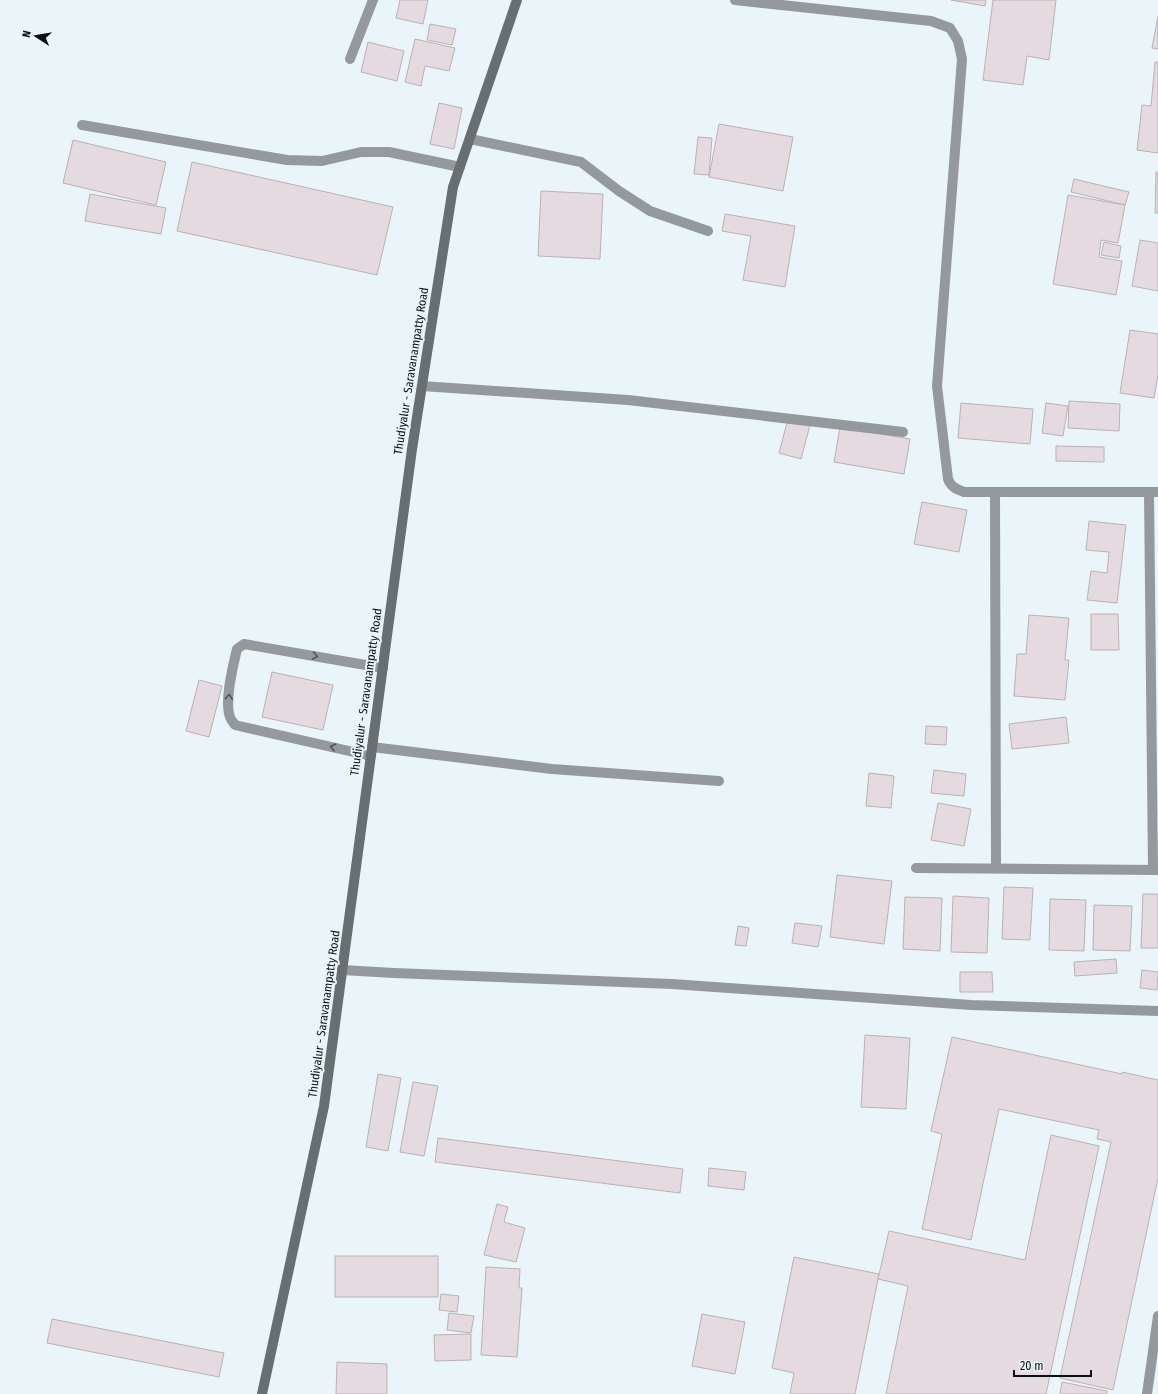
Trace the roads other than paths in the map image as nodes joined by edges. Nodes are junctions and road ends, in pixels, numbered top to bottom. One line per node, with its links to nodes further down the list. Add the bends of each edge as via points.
1 (373, 0): 4 (street)
2 (517, 0): 6 (main road, Thudiyalur - Saravanampatty Road)
3 (735, 0): 11 (street, via 931,21 950,28 958,41 962,59 936,386 950,484 964,492)
4 (350, 59)
5 (82, 125): 7 (street, via 287,160 322,161 361,152 389,152)
6 (470, 139): 7 (main road, Thudiyalur - Saravanampatty Road); 8 (street, via 581,162 650,211)
7 (460, 167): 9 (main road, Thudiyalur - Saravanampatty Road, via 453,187)
8 (708, 231)
9 (422, 386): 10 (street, via 628,400); 13 (main road, Thudiyalur - Saravanampatty Road)
10 (903, 432)
11 (995, 492): 12 (street); 17 (street)
12 (1154, 492): 18 (street)
13 (383, 668): 14 (main road, Thudiyalur - Saravanampatty Road); 14 (street, one-way to 13, via 235,724 230,719 228,709 230,679 237,649 244,644)
14 (372, 751): 15 (street, via 552,770); 19 (main road, Thudiyalur - Saravanampatty Road)
15 (719, 781)
16 (916, 868): 17 (street)
17 (996, 868): 18 (street)
18 (1155, 870)
19 (342, 970): 20 (street, via 672,984 971,1005); 22 (main road, Thudiyalur - Saravanampatty Road, via 324,1106)
20 (1158, 1011)
21 (1158, 1316): 23 (street)
22 (262, 1394)
23 (1147, 1394)

